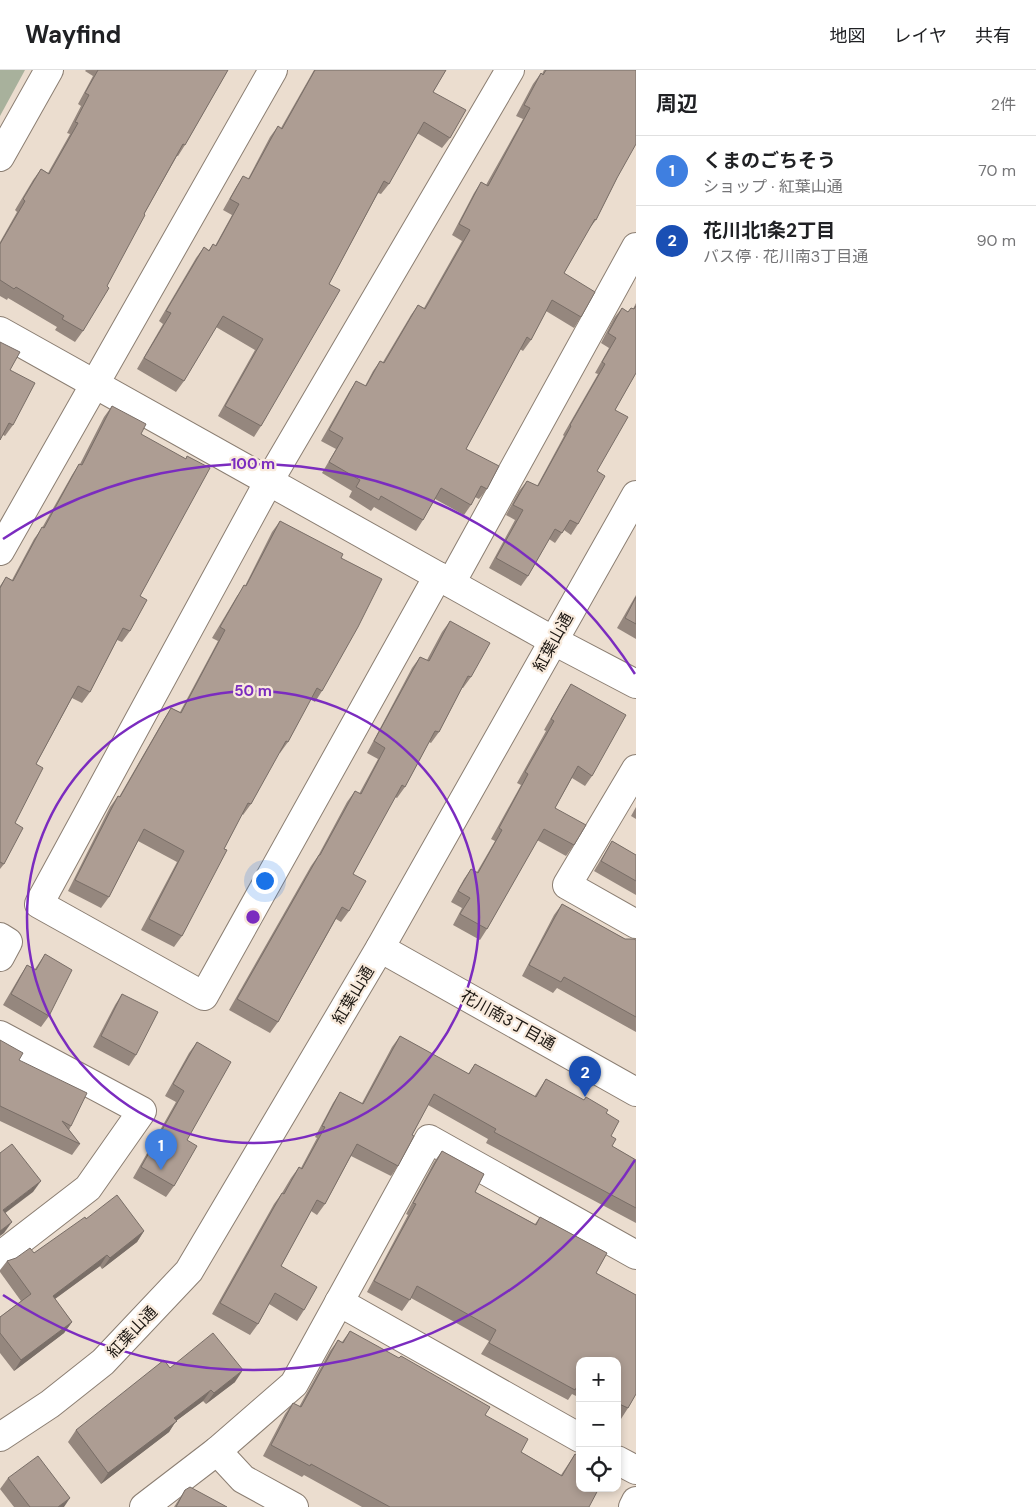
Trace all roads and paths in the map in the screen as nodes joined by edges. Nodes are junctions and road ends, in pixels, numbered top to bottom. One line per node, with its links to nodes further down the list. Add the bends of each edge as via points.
1 (49, 70): 4 (street)
2 (273, 70): 7 (street)
3 (510, 70): 8 (street)
4 (0, 157)
5 (636, 247): 11 (street)
6 (0, 331): 7 (street)
7 (94, 383): 8 (street); 10 (street)
8 (269, 481): 11 (street); 11 (street, via 39,904 204,996)
9 (636, 495): 12 (street, 紅葉山通)
10 (0, 551)
11 (444, 579): 12 (street)
12 (554, 641): 13 (street); 17 (street, 紅葉山通)
13 (636, 684)
14 (636, 769): 15 (street, via 567,885)
15 (636, 924)
16 (0, 937): 18 (street, via 8,942)
17 (380, 948): 20 (street, 花川南3丁目通); 25 (street, 紅葉山通, via 189,1271 103,1362 50,1404)
18 (0, 957)
19 (0, 1035): 22 (street, via 142,1111 88,1188)
20 (636, 1092)
21 (636, 1255): 23 (street, via 429,1139)
22 (0, 1256)
23 (339, 1302): 24 (street); 26 (street, via 294,1384)
24 (576, 1436)
25 (0, 1437)
26 (217, 1451): 30 (street); 31 (street, via 242,1479)
27 (621, 1462): 28 (street)
28 (636, 1470)
29 (636, 1501): 32 (street)
30 (144, 1507)
31 (294, 1507)
32 (633, 1507)

